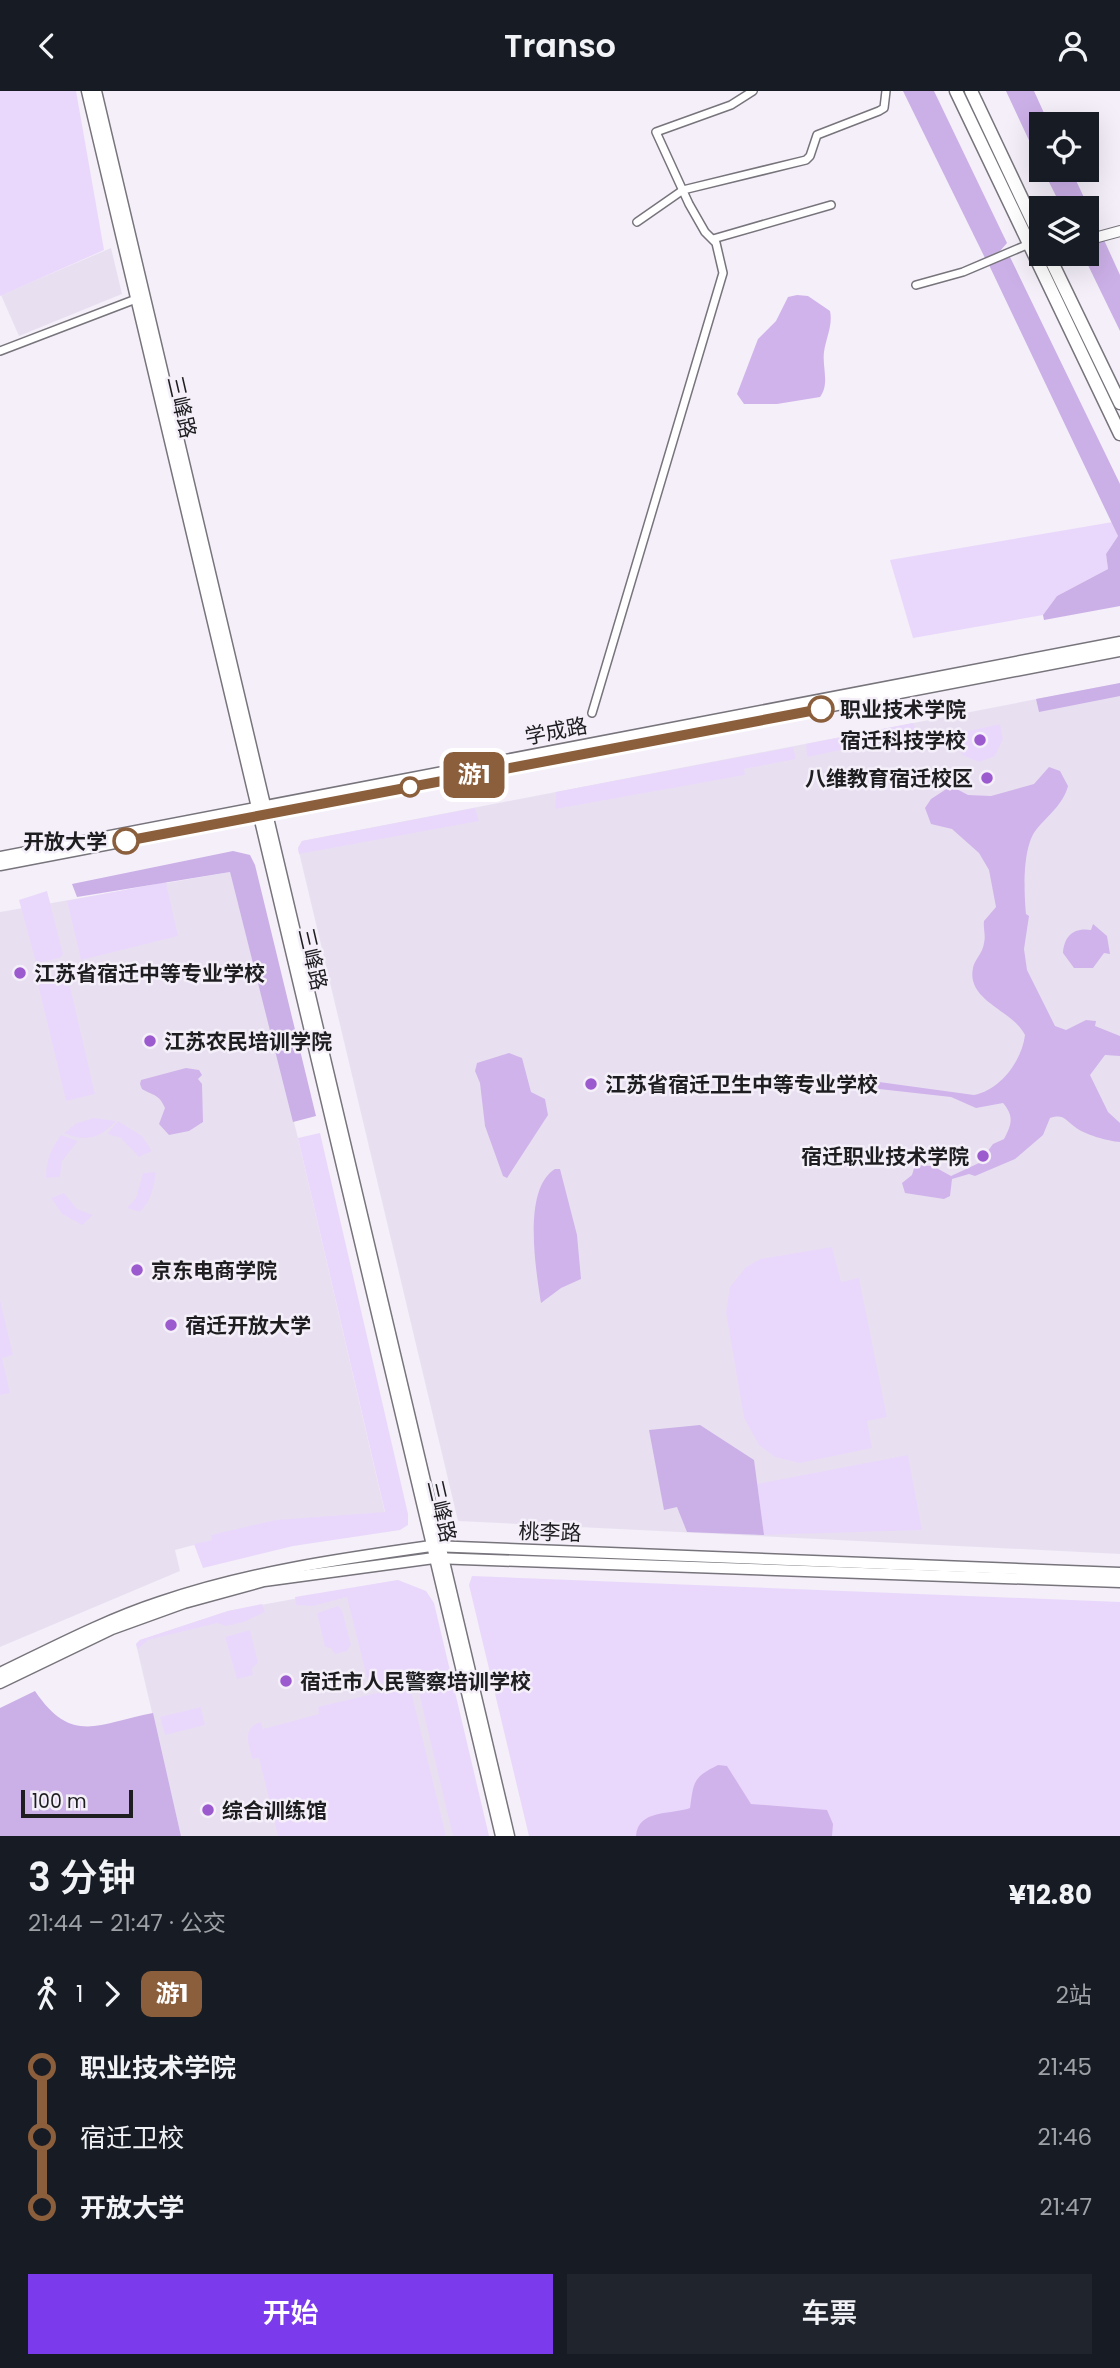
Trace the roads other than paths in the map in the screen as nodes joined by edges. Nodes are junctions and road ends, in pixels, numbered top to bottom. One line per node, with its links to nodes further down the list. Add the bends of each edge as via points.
1 (87, 91): 19 (main road, 三峰路)
2 (96, 91): 26 (main road, 三峰路)
3 (753, 91): 7 (street, via 731,105 656,132)
4 (886, 91): 7 (street, via 884,108 817,135 806,160)
5 (956, 91): 12 (main road)
6 (971, 91): 10 (main road)
7 (683, 190): 9 (street); 14 (street)
8 (831, 205): 14 (street)
9 (637, 222)
10 (1029, 230)
11 (1120, 231): 13 (street)
12 (1029, 233)
13 (1099, 237)
14 (713, 239): 25 (street, via 722,264 721,281)
15 (1029, 249): 18 (street)
16 (1045, 266): 22 (main road)
17 (1054, 266): 21 (main road)
18 (916, 285)
19 (136, 299): 20 (street); 26 (main road, 三峰路)
20 (0, 351)
21 (1120, 403)
22 (1120, 434)
23 (1120, 642): 26 (main road, 学成路)
24 (1120, 651): 26 (main road, 学成路)
25 (592, 713)
26 (262, 811): 27 (main road, 学成路); 28 (main road, 学成路); 29 (main road, 三峰路)
27 (0, 857)
28 (0, 865)
29 (438, 1552): 30 (main road, 桃李路); 31 (main road, 桃李路); 32 (main road, 桃李路, via 268,1572 185,1594 116,1619); 33 (main road, 桃李路, via 264,1581 184,1603 101,1634); 34 (main road, 三峰路); 35 (main road, 三峰路)
30 (1120, 1573)
31 (1120, 1583)
32 (0, 1673)
33 (0, 1683)
34 (501, 1836)
35 (509, 1836)

